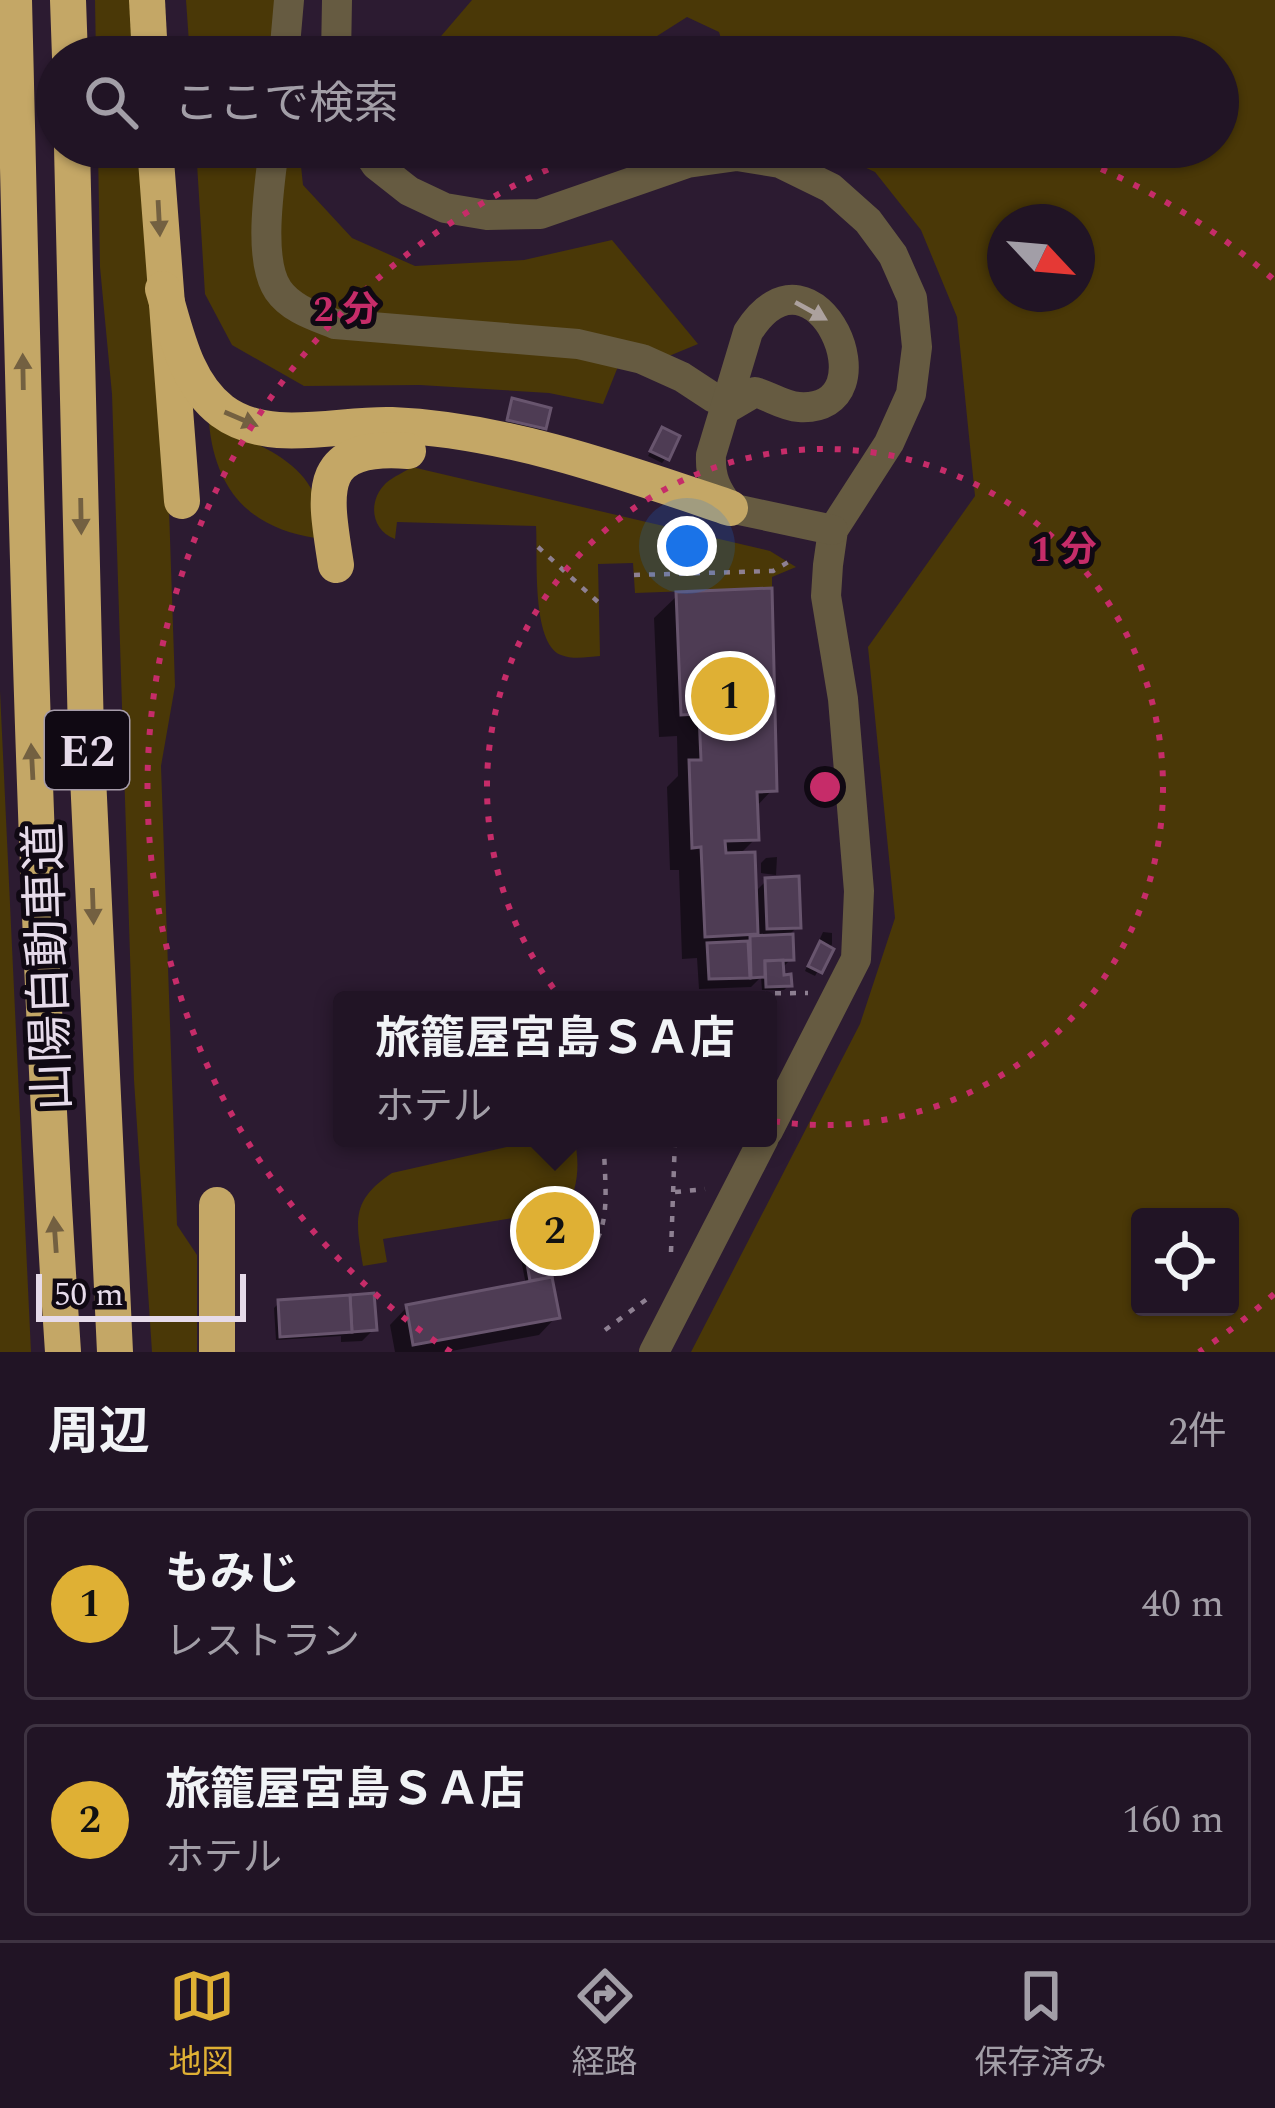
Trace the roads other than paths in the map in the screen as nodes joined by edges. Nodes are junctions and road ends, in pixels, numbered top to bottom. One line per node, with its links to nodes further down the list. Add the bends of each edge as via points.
1 (14, 0): 25 (highway, 山陽自動車道 / E2, one-way to 1, via 31,735)
2 (68, 0): 6 (highway)
3 (147, 0): 7 (highway)
4 (290, 0): 8 (street)
5 (337, 0): 9 (street)
6 (69, 36)
7 (149, 36)
8 (286, 36)
9 (336, 36)
10 (73, 168): 26 (highway, 山陽自動車道 / E2, one-way to 26, via 86,734)
11 (156, 168): 16 (highway, one-way to 16)
12 (273, 168): 17 (street, via 268,267 301,310 335,324 578,344 642,358)
13 (380, 168): 14 (street, via 445,208 487,215 540,214)
14 (673, 168)
15 (788, 168): 20 (street, via 830,188 868,221 911,298 911,394)
16 (164, 290): 18 (highway); 19 (highway, one-way to 19, via 202,391 245,424 465,433)
17 (720, 404): 17 (street, one-way to 17, via 748,332 774,304 809,305 836,329 845,366 830,398 797,407 755,392); 19 (street, via 711,468)
18 (182, 501)
19 (730, 508): 20 (street); 21 (highway, via 460,454 358,452 341,464 326,501)
20 (833, 530): 22 (street, via 826,596 859,891 856,959)
21 (336, 565)
22 (777, 1113)
23 (759, 1147): 28 (street)
24 (218, 1205): 27 (highway)
25 (63, 1352)
26 (115, 1352)
27 (217, 1352)
28 (654, 1352)

